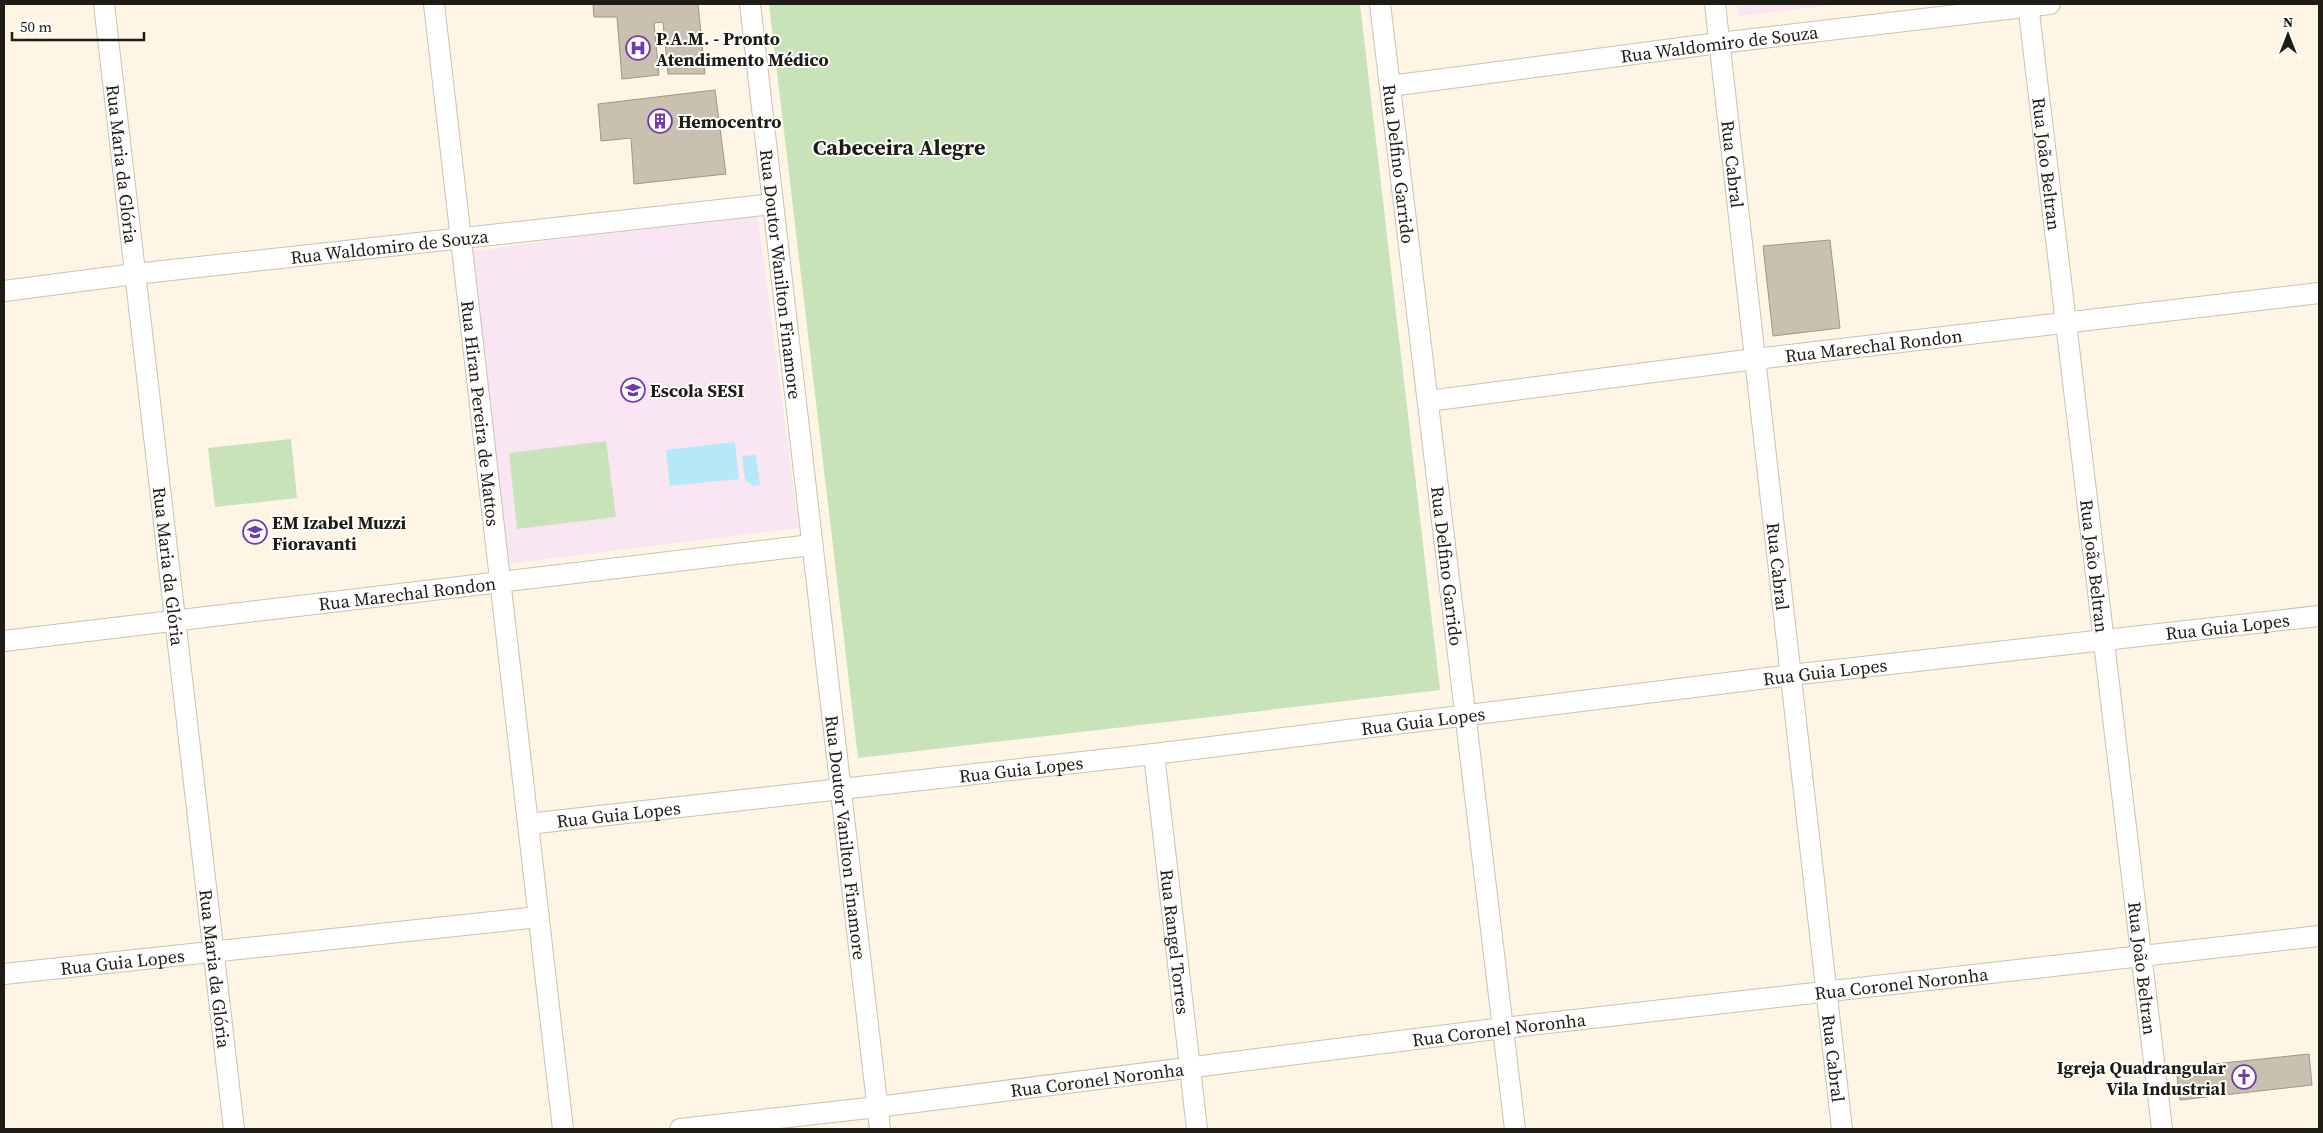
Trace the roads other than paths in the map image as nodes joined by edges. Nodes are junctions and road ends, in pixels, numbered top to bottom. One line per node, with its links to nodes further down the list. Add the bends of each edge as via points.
1 (104, 4): 12 (street, Rua Maria da Glória)
2 (434, 4): 11 (street, Rua Hiran Pereira de Mattos)
3 (750, 4): 10 (street, Rua Doutor Wanilton Finamore)
4 (1380, 4): 9 (street, Rua Delfino Garrido)
5 (1715, 4): 8 (street, Rua Cabral)
6 (2050, 4): 7 (street, Rua Waldomiro de Souza)
7 (2028, 5): 8 (street, Rua Waldomiro de Souza); 15 (street, Rua João Beltran)
8 (1719, 43): 9 (street, Rua Waldomiro de Souza); 16 (street, Rua Cabral)
9 (1390, 86): 17 (street, Rua Delfino Garrido)
10 (773, 204): 11 (street, Rua Waldomiro de Souza); 18 (street, Rua Doutor Wanilton Finamore)
11 (461, 238): 12 (street, Rua Waldomiro de Souza); 19 (street, Rua Hiran Pereira de Mattos)
12 (135, 274): 13 (street, Rua Waldomiro de Souza); 21 (street, Rua Maria da Glória)
13 (4, 291)
14 (2319, 293): 15 (street, Rua Marechal Rondon)
15 (2066, 323): 16 (street, Rua Marechal Rondon); 22 (street, Rua João Beltran)
16 (1755, 359): 17 (street, Rua Marechal Rondon); 24 (street, Rua Cabral)
17 (1428, 401): 25 (street, Rua Delfino Garrido)
18 (811, 545): 19 (street, Rua Marechal Rondon); 27 (street, Rua Doutor Vanilton Finamore)
19 (500, 580): 21 (street, Rua Marechal Rondon); 28 (street, Rua Hiran Pereira de Mattos)
20 (2319, 616): 22 (street, Rua Guia Lopes)
21 (175, 619): 23 (street, Rua Marechal Rondon); 31 (street, Rua Maria da Glória)
22 (2104, 640): 24 (street, Rua Guia Lopes); 32 (street, Rua João Beltran)
23 (4, 641)
24 (1791, 675): 25 (street, Rua Guia Lopes); 34 (street, Rua Cabral)
25 (1465, 714): 26 (street, Rua Guia Lopes); 35 (street, Rua Delfino Garrido)
26 (1154, 754): 27 (street, Rua Guia Lopes); 36 (street, Rua Rangel Torres)
27 (841, 788): 28 (street, Rua Guia Lopes); 37 (street, Rua Doutor Vanilton Finamore)
28 (528, 824): 29 (street, Rua Hiran Pereira de Mattos)
29 (539, 917): 31 (street, Rua Guia Lopes); 39 (street, Rua Hiran Pereira de Mattos)
30 (2319, 936): 32 (street, Rua Coronel Noronha)
31 (213, 950): 33 (street, Rua Guia Lopes); 38 (street, Rua Maria da Glória)
32 (2142, 958): 34 (street, Rua Coronel Noronha); 45 (street, Rua João Beltran)
33 (4, 974)
34 (1827, 993): 35 (street, Rua Coronel Noronha); 44 (street, Rua Cabral)
35 (1503, 1028): 36 (street, Rua Coronel Noronha); 43 (street, Rua Delfino Garrido)
36 (1190, 1068): 37 (street, Rua Coronel Noronha); 42 (street, Rua Rangel Torres)
37 (877, 1107): 40 (street, Rua Coronel Noronha); 41 (street, Rua Doutor Vanilton Finamore)
38 (234, 1129)
39 (563, 1129)
40 (680, 1129)
41 (880, 1129)
42 (1197, 1129)
43 (1515, 1129)
44 (1842, 1129)
45 (2162, 1129)

